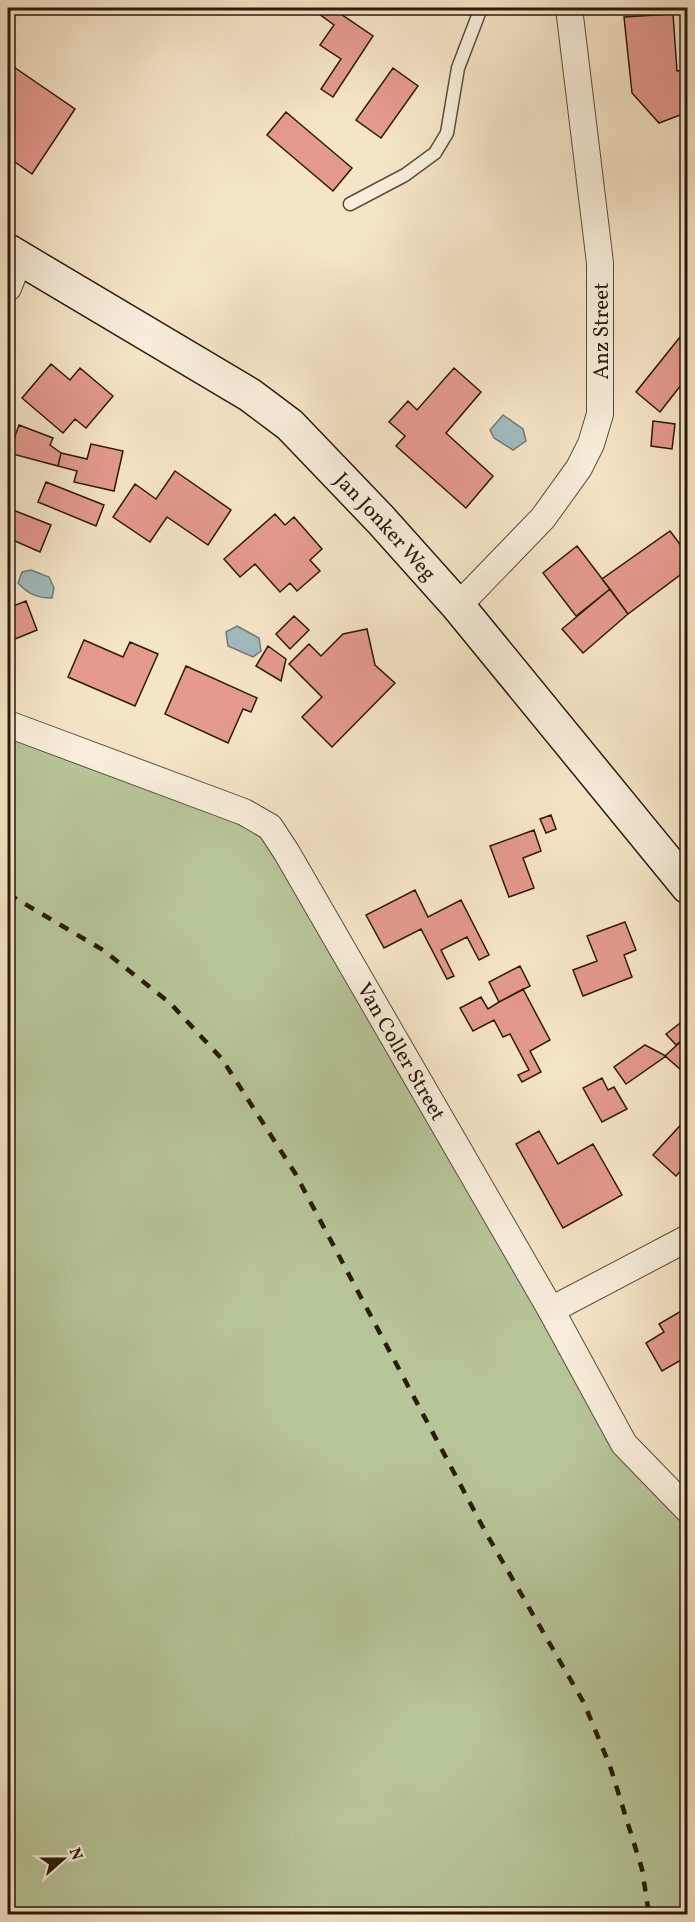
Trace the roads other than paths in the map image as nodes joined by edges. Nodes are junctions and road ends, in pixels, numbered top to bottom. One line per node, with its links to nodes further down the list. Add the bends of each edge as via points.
1 (481, 8): 3 (lane, via 458,68 447,133 435,153 405,175)
2 (569, 8): 6 (street, Anz Street, via 600,263 600,414 579,468 543,518)
3 (350, 204)
4 (14, 254): 5 (street); 6 (main road, Jan Jonker Weg, via 250,395 290,425)
5 (8, 288)
6 (458, 606): 8 (main road, Jan Jonker Weg)
7 (8, 724): 10 (street, Van Coller Street, via 244,812 270,828)
8 (687, 887)
9 (687, 1238): 10 (street)
10 (551, 1310): 11 (street, Van Coller Street, via 624,1444)
11 (687, 1510)

